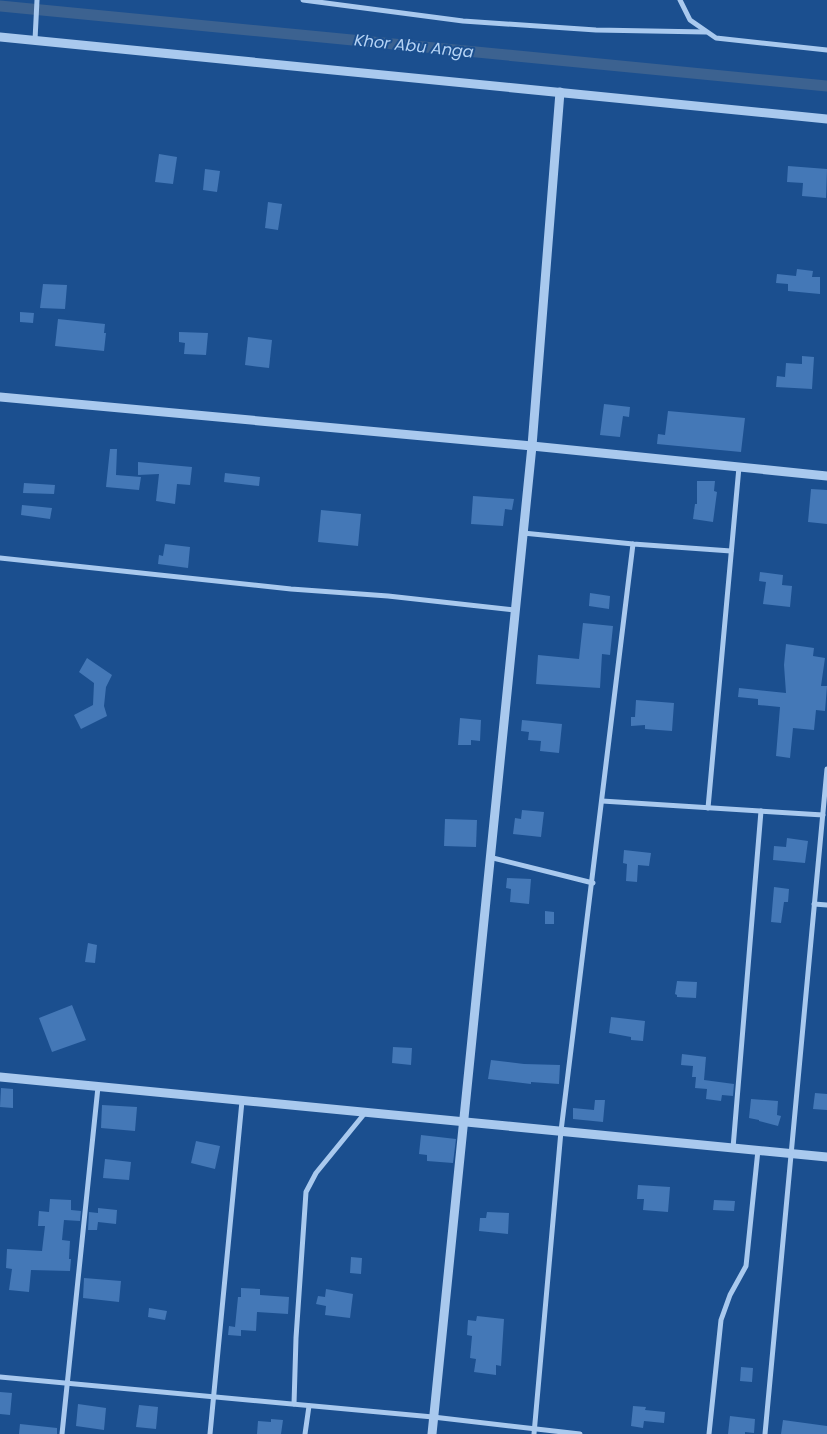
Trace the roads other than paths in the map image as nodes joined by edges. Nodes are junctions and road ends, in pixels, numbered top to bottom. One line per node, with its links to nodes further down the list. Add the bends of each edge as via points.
1 (37, 0): 6 (street)
2 (303, 0): 4 (street, via 464,20 596,30)
3 (680, 0): 4 (street, via 690,20)
4 (706, 32): 7 (street, via 716,38)
5 (0, 37): 6 (street)
6 (35, 40): 8 (street)
7 (827, 50)
8 (560, 92): 9 (street); 11 (street)
9 (827, 119)
10 (0, 397): 11 (street)
11 (532, 446): 12 (street); 14 (street)
12 (739, 467): 13 (street); 16 (street)
13 (827, 476)
14 (522, 532): 15 (street); 18 (street)
15 (634, 544): 16 (street); 20 (street)
16 (731, 551): 21 (street)
17 (0, 558): 18 (street)
18 (514, 610): 24 (street)
19 (827, 769): 23 (street)
20 (602, 801): 21 (street); 25 (street)
21 (708, 808): 22 (street)
22 (762, 811): 23 (street); 34 (street)
23 (823, 815): 26 (street)
24 (489, 857): 25 (street); 32 (street)
25 (593, 883): 33 (street)
26 (814, 904): 27 (street); 36 (street)
27 (827, 905)
28 (0, 1077): 29 (street)
29 (98, 1087): 30 (street); 39 (street)
30 (242, 1101): 31 (street); 40 (street)
31 (365, 1112): 32 (street); 41 (street, via 316,1173 306,1192)
32 (464, 1122): 33 (street); 43 (street)
33 (561, 1132): 34 (street); 44 (street)
34 (733, 1148): 35 (street)
35 (758, 1150): 36 (street); 50 (street, via 746,1266 721,1320)
36 (791, 1154): 37 (street); 51 (street)
37 (827, 1157)
38 (0, 1377): 39 (street)
39 (67, 1384): 40 (street); 45 (street)
40 (213, 1397): 41 (street); 46 (street)
41 (294, 1404): 42 (street)
42 (308, 1406): 43 (street); 47 (street)
43 (433, 1418): 44 (street); 48 (street)
44 (535, 1432): 49 (street)
45 (62, 1434)
46 (210, 1434)
47 (305, 1434)
48 (432, 1434)
49 (580, 1434)
50 (709, 1434)
51 (765, 1434)

